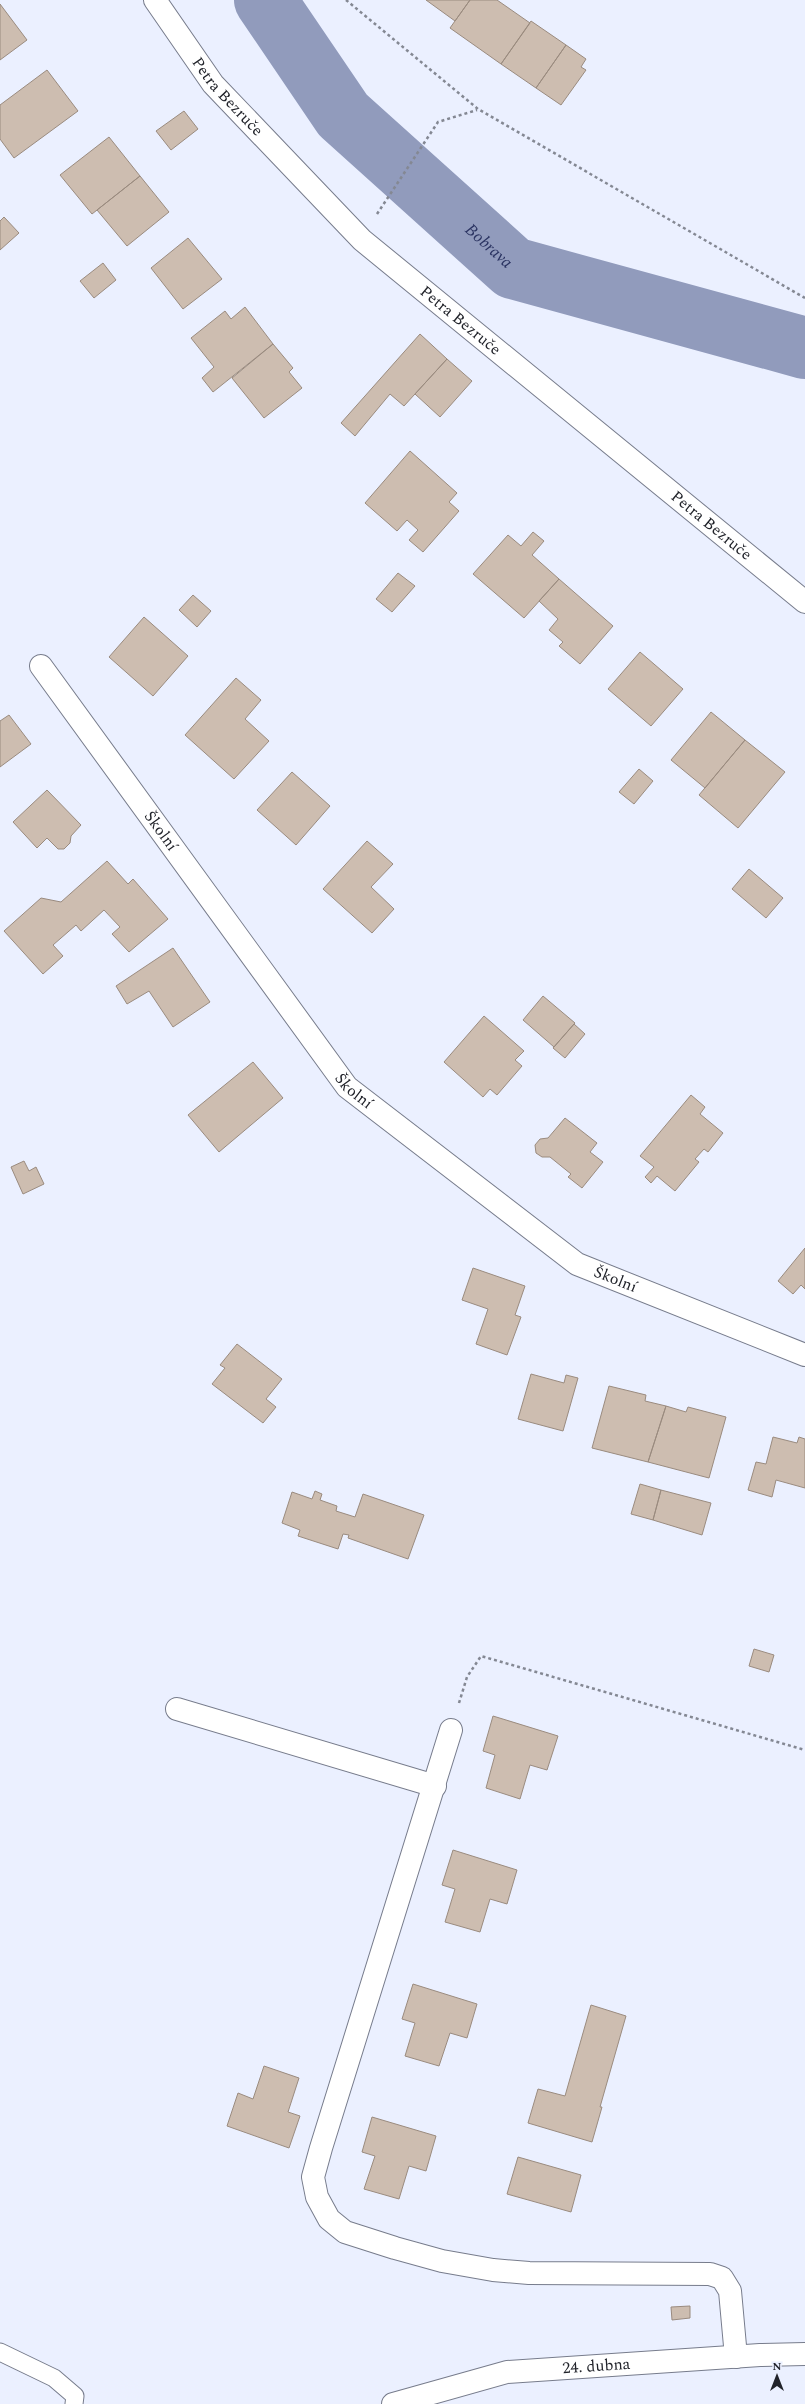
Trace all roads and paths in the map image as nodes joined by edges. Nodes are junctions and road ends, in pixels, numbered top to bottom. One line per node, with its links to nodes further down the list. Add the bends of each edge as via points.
1 (154, 0): 6 (street, Petra Bezruče, via 213,84 362,240)
2 (346, 0): 3 (path)
3 (478, 110): 4 (path, via 438,122); 5 (path)
4 (375, 217)
5 (805, 298)
6 (805, 602)
7 (41, 666): 8 (street, Školní, via 347,1086 577,1264)
8 (805, 1355)
9 (177, 1708): 12 (street)
10 (451, 1730): 11 (path, via 467,1677 481,1656); 12 (street)
11 (805, 1750)
12 (435, 1786): 15 (street, via 321,2148 313,2178 317,2197 329,2219 345,2232 442,2262 529,2273 710,2274 722,2278 731,2297)
13 (0, 2352): 16 (lane, via 54,2378 75,2396)
14 (805, 2354): 15 (street, 24. dubna)
15 (736, 2357): 17 (street, 24. dubna, via 507,2372)
16 (74, 2404)
17 (393, 2404)

